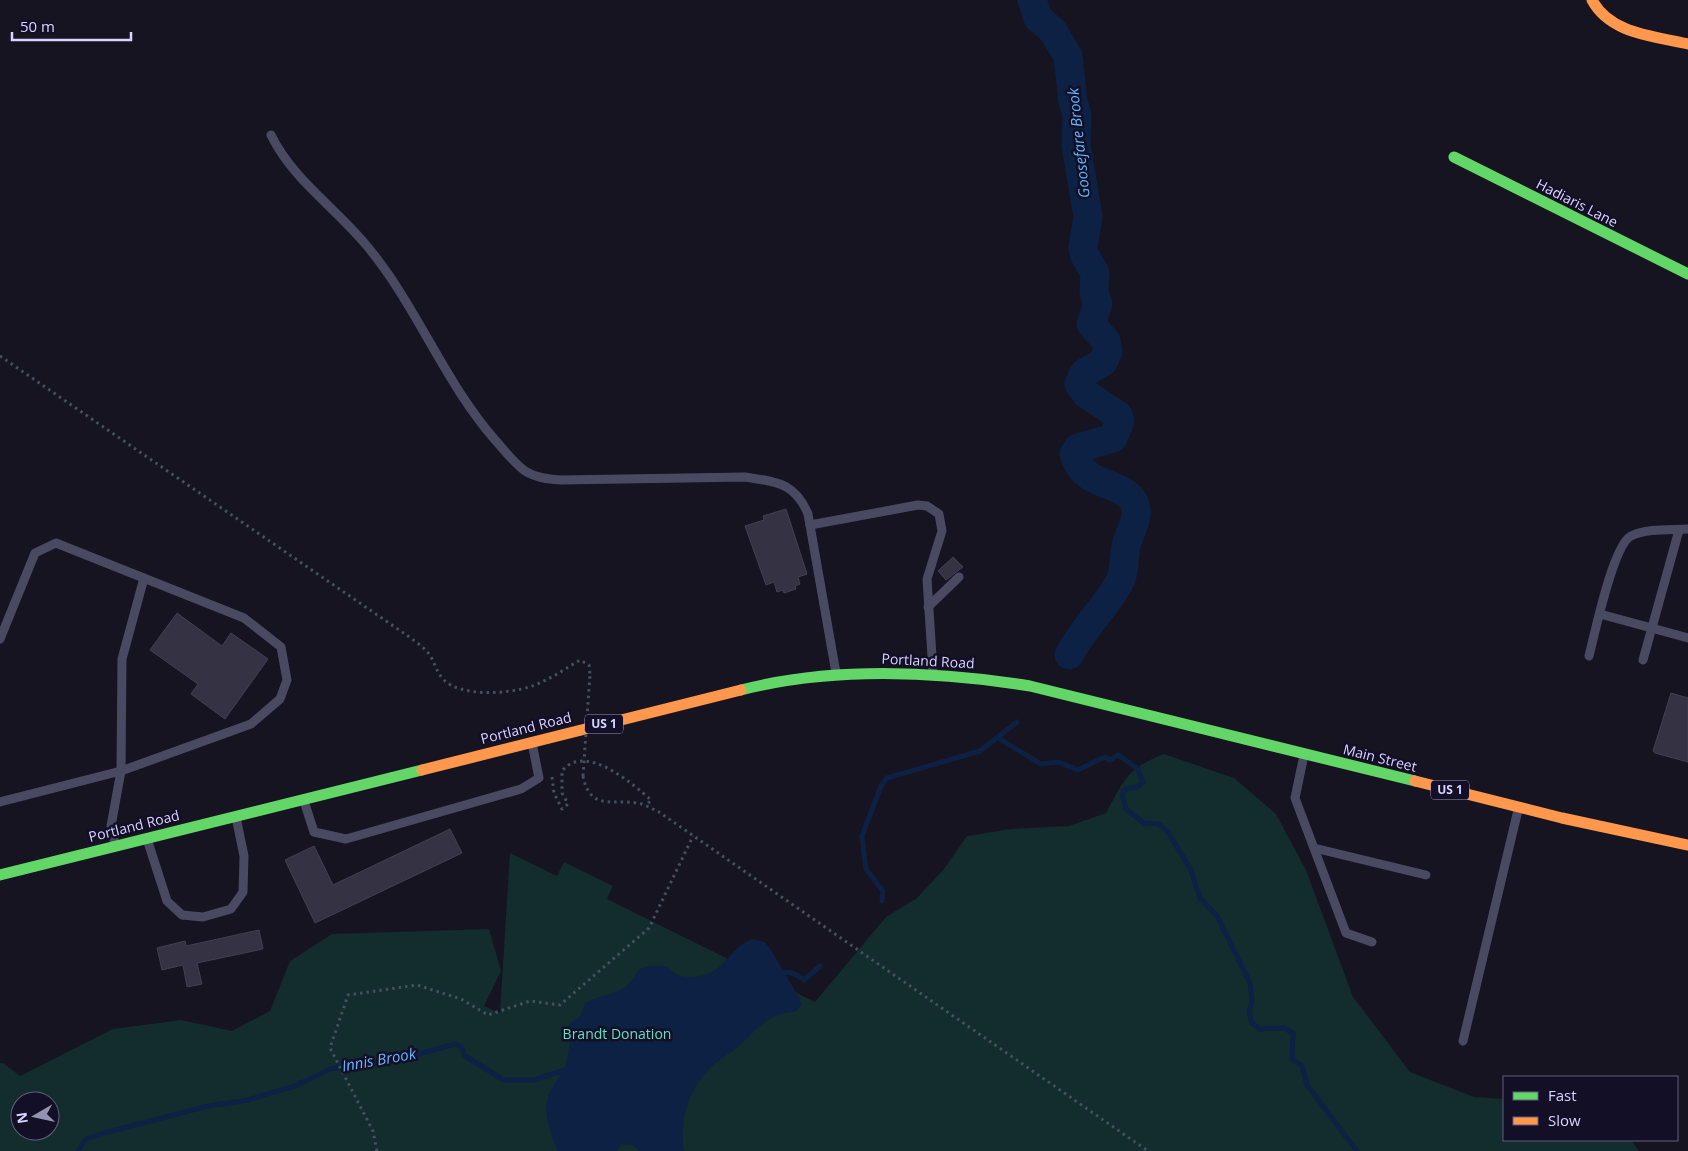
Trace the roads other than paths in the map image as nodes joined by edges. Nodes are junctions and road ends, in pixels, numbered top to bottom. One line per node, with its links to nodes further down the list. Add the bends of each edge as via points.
1 (1592, 0): 2 (main road, via 1600,14 1624,28)
2 (1688, 44)
3 (271, 135): 6 (lane, via 282,156 368,246 400,292 475,417 524,470 543,478 561,480 724,476 771,481 789,487 799,496)
4 (1454, 158): 5 (main road, Hadiaris Lane)
5 (1688, 274)
6 (810, 525): 10 (lane, via 918,505 934,509 939,514 942,531 927,579); 18 (lane)
7 (1683, 529): 11 (lane, via 1640,532 1625,540 1616,556); 12 (lane)
8 (958, 577): 10 (lane)
9 (144, 578): 14 (lane, via 56,543 35,553); 22 (lane, via 122,659); 22 (lane, via 244,618 281,647 287,680 280,699 252,724)
10 (928, 607): 17 (lane)
11 (1600, 614): 12 (lane); 15 (lane)
12 (1651, 628): 13 (lane); 16 (lane)
13 (1688, 638)
14 (0, 639)
15 (1588, 656)
16 (1642, 660)
17 (933, 674): 18 (main road, Portland Road / US 1); 19 (main road, Portland Road / US 1, via 1030,686)
18 (837, 676): 20 (main road, Portland Road / US 1, via 745,689)
19 (1213, 730): 21 (main road, Main Street / US 1)
20 (532, 742): 23 (main road, Portland Road / US 1); 23 (lane, via 539,778 522,789 346,839 314,832)
21 (1304, 755): 25 (main road, Main Street / US 1); 30 (lane, via 1295,798)
22 (121, 771): 24 (lane); 29 (lane, via 111,826)
23 (304, 801): 26 (main road, Portland Road / US 1)
24 (0, 802)
25 (1518, 807): 28 (main road, Main Street / US 1); 34 (lane)
26 (236, 816): 27 (main road, Portland Road / US 1); 27 (lane, via 244,856 243,892 231,909 203,917 182,915 167,901)
27 (147, 839): 29 (main road, Portland Road / US 1)
28 (1688, 845)
29 (115, 846): 32 (main road, Portland Road / US 1)
30 (1314, 848): 31 (lane); 33 (lane, via 1346,933)
31 (1426, 874)
32 (0, 875)
33 (1372, 942)
34 (1463, 1041)

